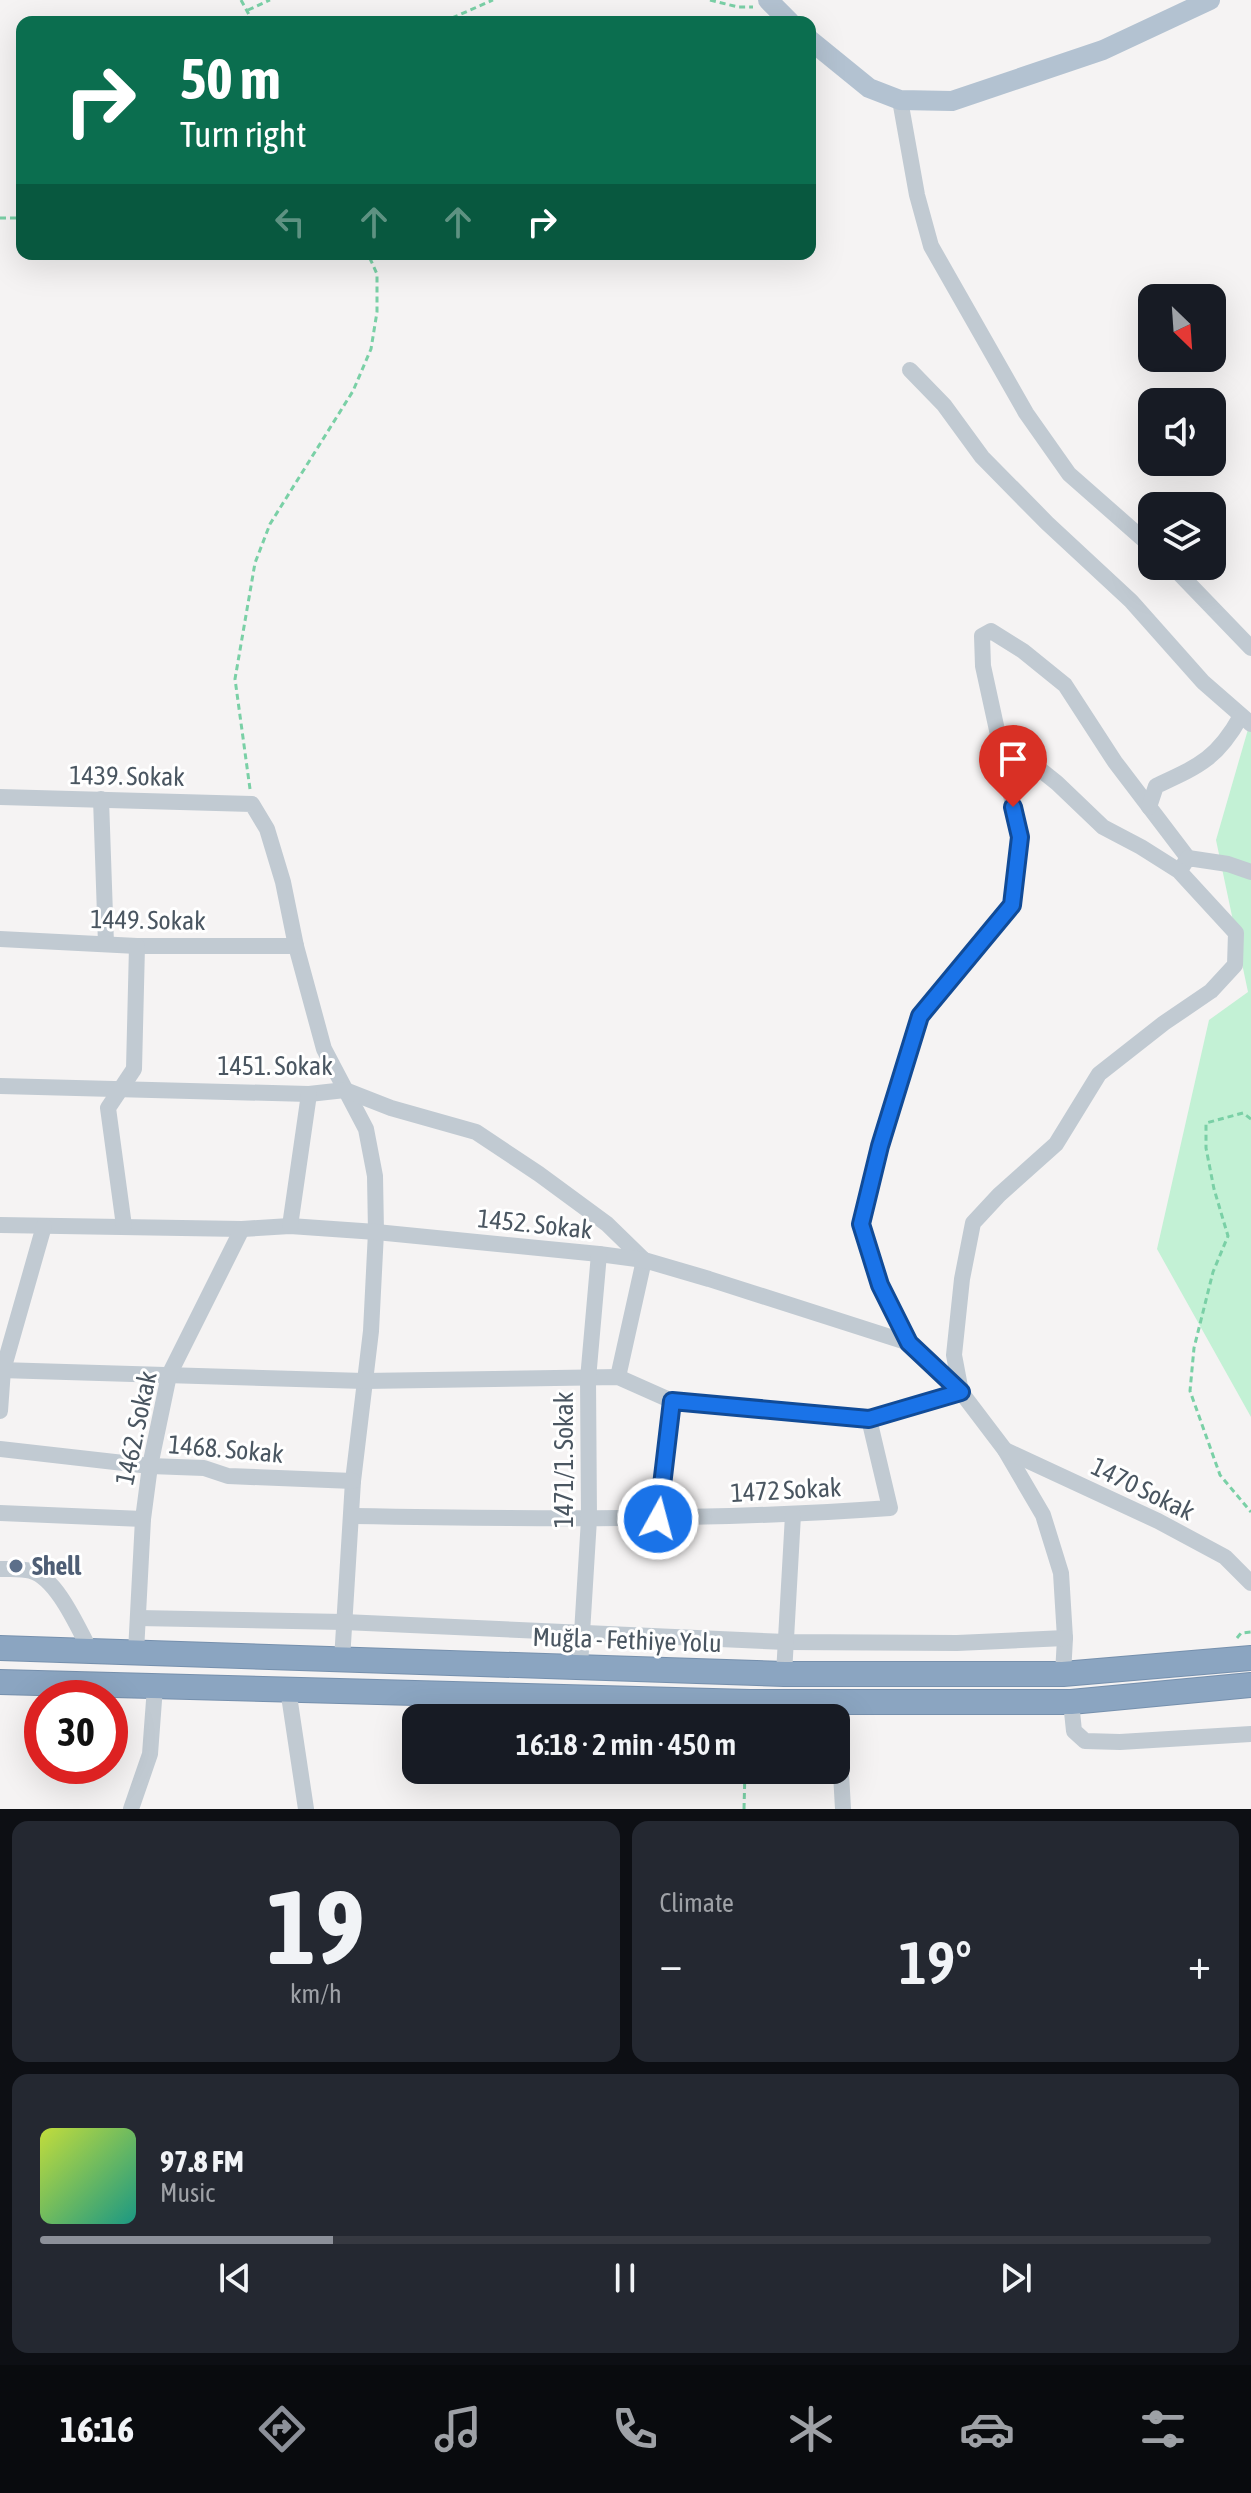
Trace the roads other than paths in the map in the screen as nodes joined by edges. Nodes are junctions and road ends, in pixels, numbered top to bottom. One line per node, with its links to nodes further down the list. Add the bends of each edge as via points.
1 (1210, 0): 3 (main road, via 1103,50 952,101)
2 (816, 45): 3 (main road, via 869,88)
3 (900, 100): 5 (street, via 931,246 1026,413 1069,474)
4 (910, 370): 8 (street, via 982,457)
5 (1138, 535)
6 (1185, 580): 7 (street)
7 (1251, 648)
8 (1246, 720): 12 (street, via 1198,767 1156,786)
9 (1007, 777): 12 (street, via 983,666 982,636 991,631 1065,685); 13 (street, via 1013,759 1022,755 1103,827); 31 (street, via 1020,837 1012,905 920,1016 861,1224 880,1285)
10 (0, 797): 11 (street, 1439. Sokak)
11 (101, 799): 16 (street); 18 (street, 1439. Sokak, via 252,804 267,829)
12 (1149, 807): 13 (street)
13 (1184, 865): 14 (street, via 1228,864); 37 (street, via 1236,933 1235,965 1211,991 1099,1074 1056,1144 973,1223 954,1355)
14 (1251, 872)
15 (0, 939): 16 (street, 1449. Sokak)
16 (106, 944): 17 (street, 1449. Sokak)
17 (137, 946): 18 (street, 1449. Sokak); 20 (street, via 134,1069)
18 (296, 946): 21 (street, via 324,1049)
19 (0, 1086): 20 (street, 1451. Sokak)
20 (120, 1088): 22 (street, 1451. Sokak); 25 (street, via 108,1108)
21 (345, 1090): 22 (street, 1451. Sokak); 28 (street, via 372,1151); 30 (street, 1451. Sokak, via 476,1132 607,1224)
22 (309, 1094): 26 (street)
23 (0, 1225): 24 (street, 1452. Sokak)
24 (44, 1226): 25 (street, 1452. Sokak); 32 (street)
25 (124, 1226): 27 (street, 1452. Sokak)
26 (290, 1226): 27 (street, 1452. Sokak); 28 (street, 1452. Sokak)
27 (242, 1229): 33 (street, 1462. Sokak)
28 (376, 1232): 29 (street, 1452. Sokak); 36 (street)
29 (599, 1254): 30 (street, 1452. Sokak); 35 (street, 1471/1. Sokak)
30 (644, 1260): 31 (street, 1452. Sokak); 34 (street)
31 (909, 1343): 37 (street, 1452. Sokak)
32 (2, 1370): 33 (street); 39 (street)
33 (169, 1375): 36 (street); 43 (street, 1462. Sokak)
34 (618, 1377): 35 (street); 38 (street)
35 (588, 1379): 36 (street); 49 (street, 1471/1. Sokak)
36 (364, 1381): 44 (street)
37 (961, 1392): 40 (street); 42 (street, 1452. Sokak)
38 (672, 1401): 40 (street); 50 (street)
39 (0, 1411)
40 (869, 1419): 46 (street, 1472 Sokak, via 890,1508)
41 (0, 1449): 43 (street, 1468. Sokak)
42 (1005, 1450): 52 (street, 1470 Sokak, via 1225,1557); 56 (street, 1452. Sokak, via 1043,1515 1061,1573)
43 (150, 1466): 44 (street, 1468. Sokak, via 204,1468 228,1476); 48 (street, 1462. Sokak)
44 (353, 1481): 47 (street)
45 (0, 1513): 48 (street)
46 (793, 1515): 50 (street, 1472 Sokak); 57 (street)
47 (352, 1516): 49 (street, 1472 Sokak); 54 (street)
48 (143, 1519): 53 (street, 1462. Sokak)
49 (589, 1519): 50 (street, 1472 Sokak); 55 (street, 1471/1. Sokak)
50 (658, 1519)
51 (0, 1569): 60 (street, via 31,1570 45,1578)
52 (1251, 1583)
53 (138, 1618): 54 (street); 61 (street, 1462. Sokak)
54 (344, 1622): 55 (street); 62 (street)
55 (582, 1634): 57 (street); 63 (street, 1471/1. Sokak)
56 (1065, 1638): 57 (street); 65 (street, 1452. Sokak)
57 (786, 1642): 64 (street)
58 (0, 1648): 60 (highway, Muğla - Fethiye Yolu)
59 (1243, 1649): 65 (highway, Muğla - Fethiye Yolu)
60 (90, 1650): 61 (highway, Muğla - Fethiye Yolu)
61 (136, 1652): 62 (highway, Muğla - Fethiye Yolu)
62 (342, 1660): 63 (highway, Muğla - Fethiye Yolu)
63 (580, 1666): 64 (highway, Muğla - Fethiye Yolu)
64 (784, 1674): 65 (highway, Muğla - Fethiye Yolu)
65 (1063, 1674)
66 (0, 1682): 68 (highway)
67 (1251, 1685): 71 (highway)
68 (155, 1687): 69 (highway); 73 (street, via 150,1754)
69 (288, 1689): 70 (highway); 74 (street)
70 (837, 1702): 71 (highway); 75 (street)
71 (1071, 1702): 72 (street, via 1074,1731 1085,1741)
72 (1249, 1736)
73 (131, 1809)
74 (306, 1809)
75 (843, 1809)

